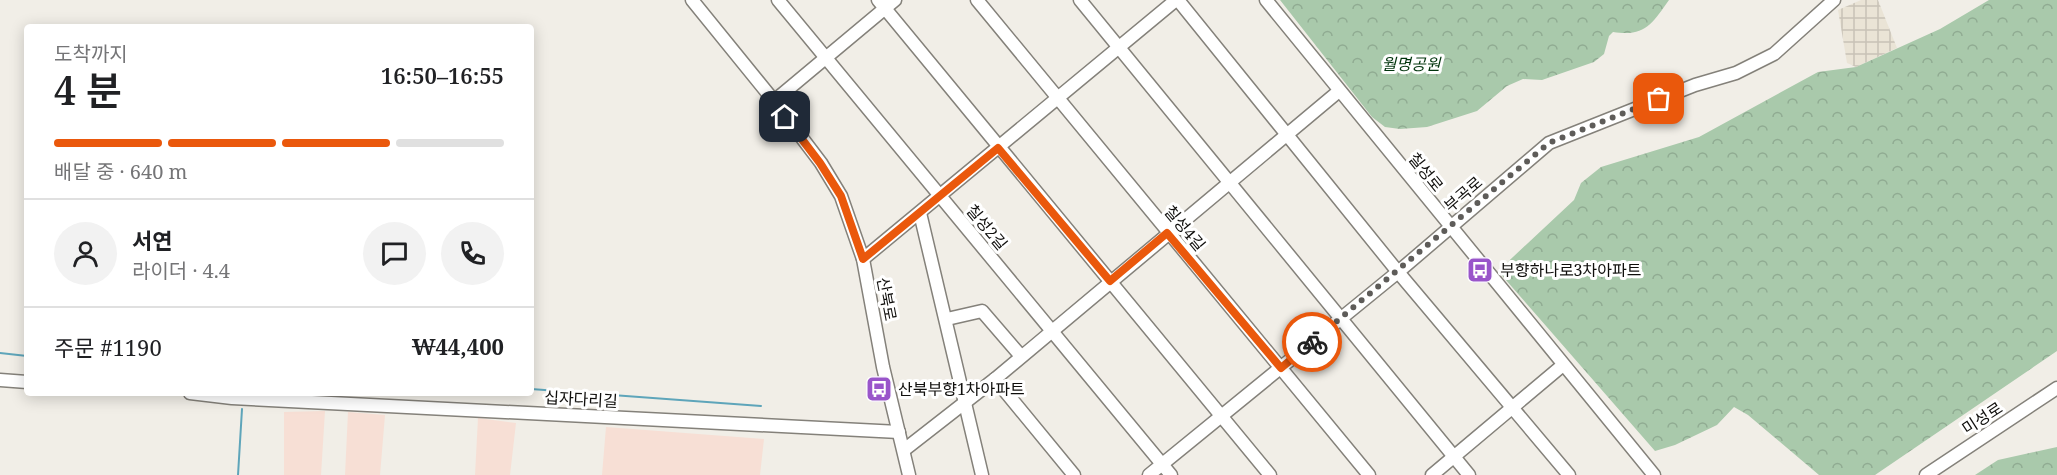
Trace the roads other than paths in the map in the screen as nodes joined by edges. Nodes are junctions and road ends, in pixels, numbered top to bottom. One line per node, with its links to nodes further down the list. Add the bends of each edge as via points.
1 (692, 0): 14 (street, 산북로)
2 (778, 0): 11 (street, 칠성2길)
3 (895, 0): 9 (street)
4 (977, 0): 13 (street, 칠성4길)
5 (1080, 0): 10 (street)
6 (1177, 0): 10 (street); 15 (street)
7 (1266, 0): 12 (street, 칠성로)
8 (1834, 0): 20 (street, 부곡로, via 1774,54 1755,64 1549,143)
9 (882, 4): 11 (street); 16 (street)
10 (1118, 47): 13 (street); 17 (street)
11 (825, 58): 14 (street); 18 (street, 칠성2길)
12 (1339, 91): 15 (street); 20 (street, 칠성로)
13 (1058, 98): 16 (street); 21 (street, 칠성4길)
14 (774, 101): 22 (street, 산북로, via 841,196)
15 (1287, 135): 17 (street); 23 (street)
16 (998, 148): 18 (street); 24 (street)
17 (1228, 184): 21 (street); 25 (street)
18 (939, 195): 19 (street); 27 (street, 칠성2길)
19 (920, 213): 22 (street); 26 (street)
20 (1450, 228): 23 (street, 부곡로); 29 (street, 칠성로)
21 (1167, 233): 24 (street); 30 (street, 칠성4길)
22 (863, 259): 39 (street, 산북로)
23 (1398, 272): 25 (street, 부곡로); 37 (street)
24 (1110, 281): 27 (street); 38 (street)
25 (1341, 318): 30 (street, 부곡로); 41 (street)
26 (947, 319): 28 (street, via 982,311); 36 (street)
27 (1050, 330): 28 (street); 42 (street, 칠성2길)
28 (1020, 356): 31 (street)
29 (1563, 365): 37 (street); 53 (street, 칠성로)
30 (1281, 368): 38 (street, 부곡로); 49 (street, 칠성4길)
31 (995, 379): 36 (street); 45 (street)
32 (0, 380): 33 (street)
33 (24, 382)
34 (2057, 388): 54 (street, 미성로)
35 (215, 396): 39 (street, 십자다리길)
36 (965, 404): 40 (street); 44 (street)
37 (1513, 407): 41 (street); 52 (street)
38 (1221, 417): 42 (street, 부곡로); 48 (street)
39 (899, 432): 40 (street, 산북로)
40 (904, 450): 43 (street, 산북로)
41 (1454, 457): 50 (street); 51 (street)
42 (1162, 464): 46 (street, 부곡로); 47 (street, 칠성2길)
43 (909, 475)
44 (982, 475)
45 (1074, 475)
46 (1149, 475)
47 (1171, 475)
48 (1270, 475)
49 (1369, 475)
50 (1432, 475)
51 (1469, 475)
52 (1569, 475)
53 (1654, 475)
54 (1926, 475)

